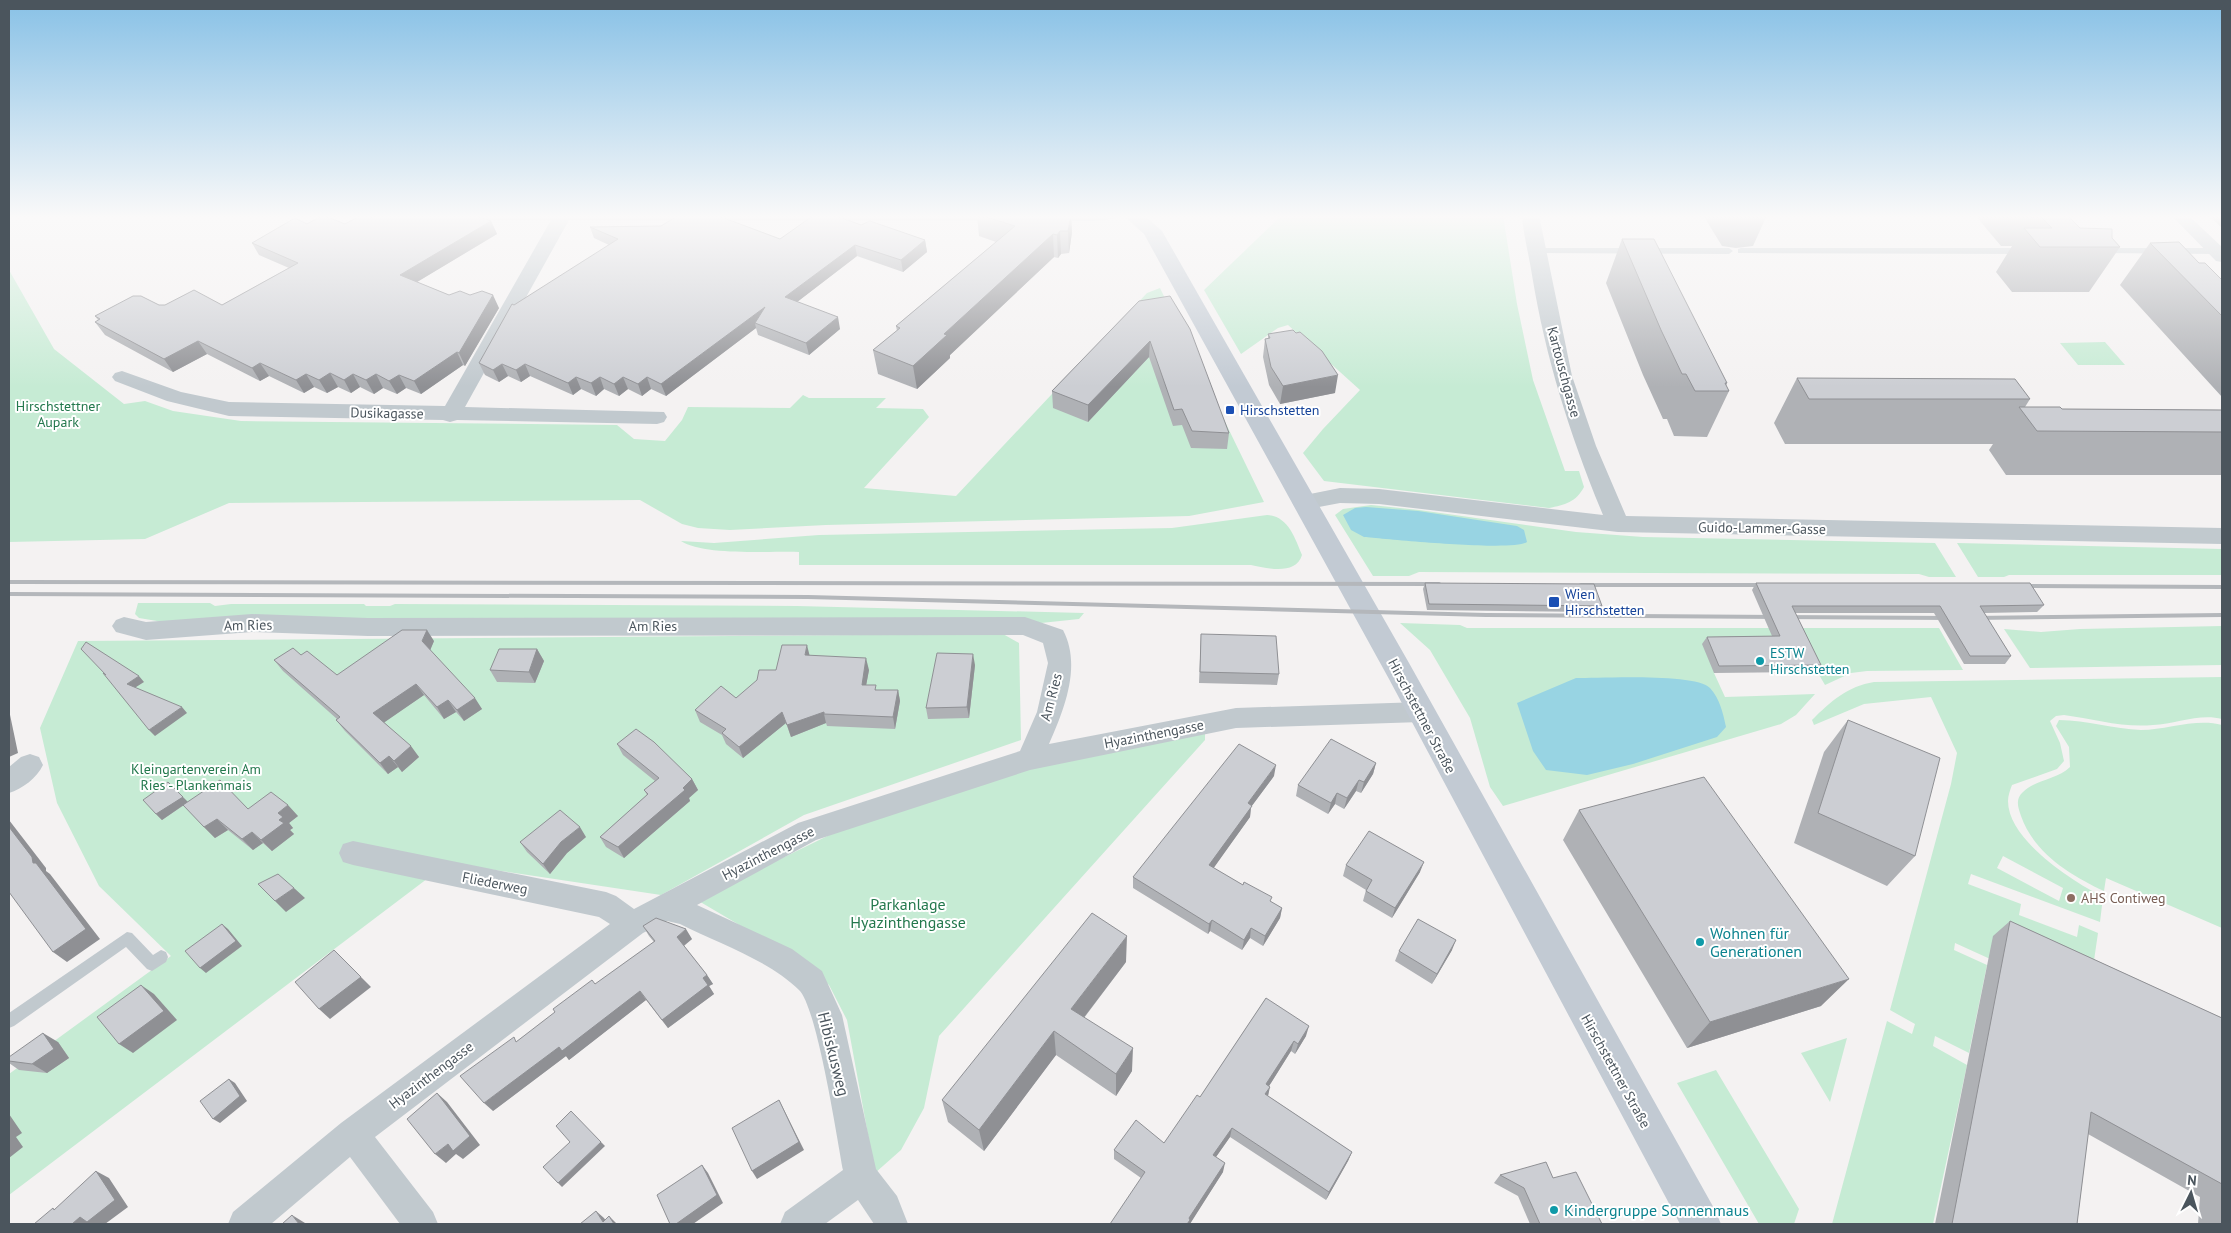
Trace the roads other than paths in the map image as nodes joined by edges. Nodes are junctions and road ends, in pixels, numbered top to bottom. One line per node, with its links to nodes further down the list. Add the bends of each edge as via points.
1 (530, 273): 5 (street)
2 (1175, 273): 7 (main road, Hirschstettner Straße)
3 (1540, 273): 8 (street, Kartouschgasse, via 1569,397 1598,481)
4 (122, 377): 5 (street, Dusikagasse, via 190,403 229,409)
5 (450, 414): 6 (street, Dusikagasse)
6 (657, 417)
7 (1303, 502): 8 (street, Guido-Lammer-Gasse, via 1343,495 1405,498 1567,521); 11 (main road, Hirschstettner Straße)
8 (1618, 524): 9 (street, Guido-Lammer-Gasse)
9 (2222, 536)
10 (124, 626): 12 (street, Am Ries, via 146,631 252,623 368,627 1025,626 1054,637 1060,662 1050,712)
11 (1421, 712): 12 (street, Hyazinthengasse, via 1236,718); 26 (main road, Hirschstettner Straße)
12 (1030, 759): 16 (street, Hyazinthengasse, via 808,830)
13 (30, 765): 14 (street)
14 (9, 782)
15 (352, 853): 17 (street, Fliederweg, via 606,905)
16 (664, 907): 17 (street, Hyazinthengasse); 21 (street, Hibiskusweg, via 685,913 782,959 811,981 826,1015)
17 (633, 924): 20 (street, Hyazinthengasse)
18 (161, 957): 19 (lane, via 152,964 127,938)
19 (9, 1021)
20 (352, 1134): 22 (street, Hyazinthengasse); 23 (street)
21 (862, 1177): 24 (street); 25 (street, Hibiskusweg, via 885,1208)
22 (245, 1224)
23 (421, 1224)
24 (797, 1224)
25 (892, 1224)
26 (1701, 1224)

